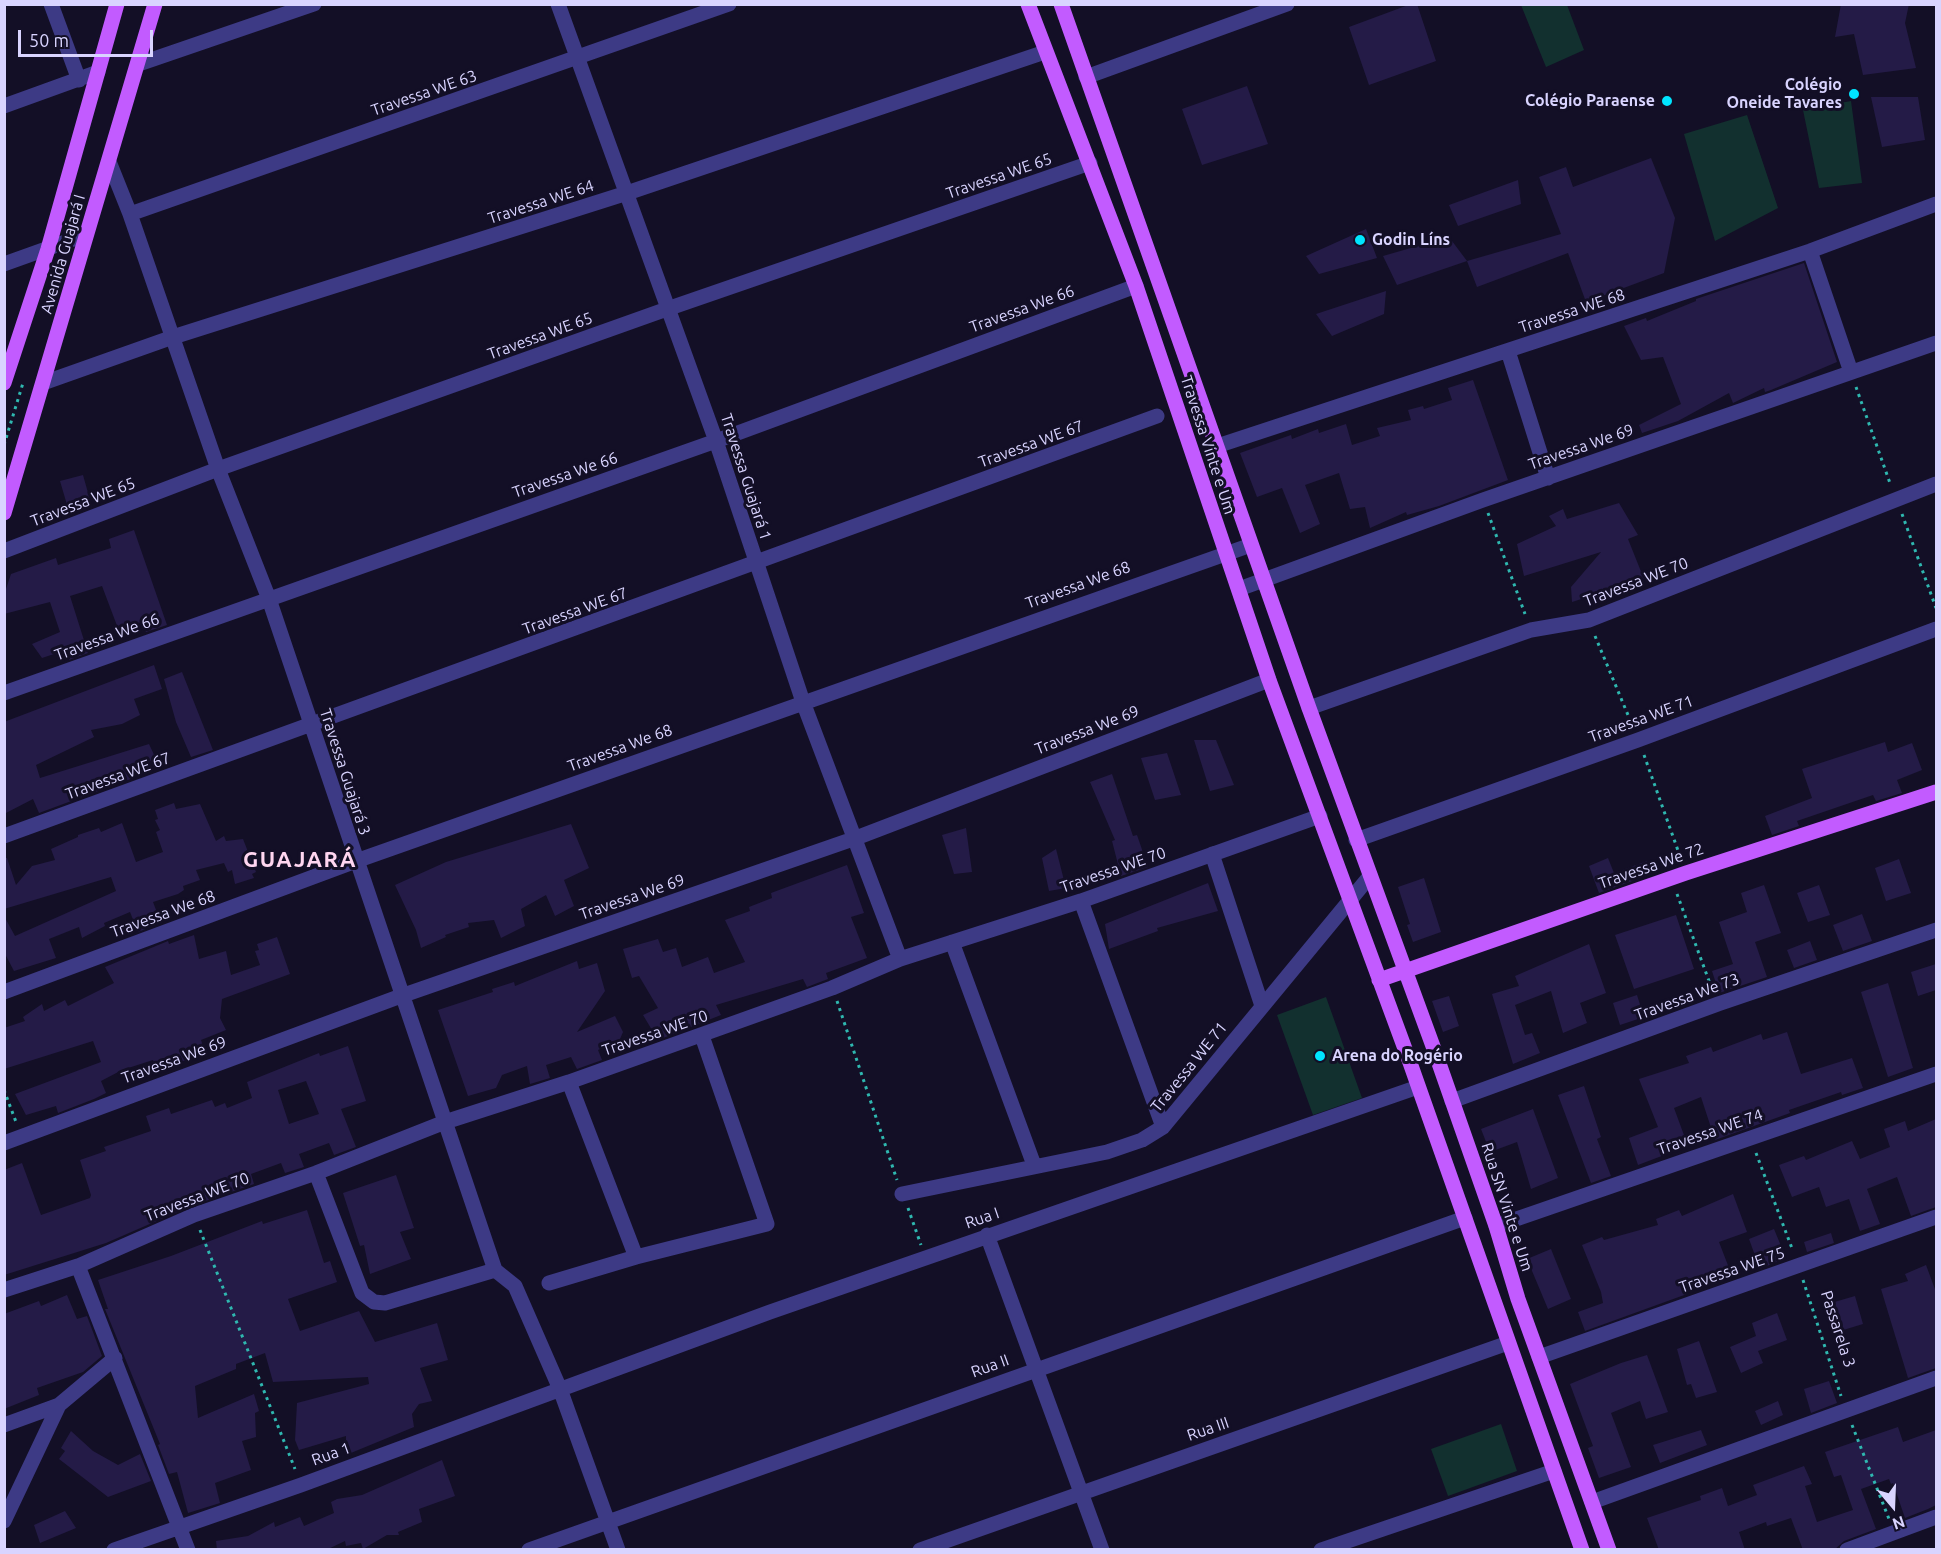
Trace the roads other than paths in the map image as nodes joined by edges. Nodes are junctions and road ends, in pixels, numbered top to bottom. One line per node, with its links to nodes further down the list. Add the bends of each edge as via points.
1 (51, 4): 15 (street)
2 (117, 4): 13 (main road, Avenida Guajará I)
3 (155, 4): 12 (main road, Avenida Guajará I)
4 (314, 4): 12 (street)
5 (558, 4): 11 (street, Travessa Guajará 1)
6 (729, 4): 11 (street, Travessa WE 63)
7 (1028, 4): 10 (main road, Travessa Vinte e Um)
8 (1061, 4): 14 (main road, Travessa Vinte e Um)
9 (1287, 4): 14 (street)
10 (1045, 52): 17 (main road, Travessa Vinte e Um); 19 (street, Travessa WE 64)
11 (578, 58): 19 (street, Travessa Guajará 1); 21 (street, Travessa WE 63)
12 (139, 64): 18 (main road, Avenida Guajará I)
13 (99, 72): 15 (street); 23 (main road, Avenida Guajará I)
14 (1086, 77): 36 (main road, Travessa Vinte e Um)
15 (79, 80): 16 (street)
16 (4, 106)
17 (1090, 163): 26 (main road, Travessa Vinte e Um); 27 (street, Travessa WE 65)
18 (110, 164): 21 (street, Travessa Guajará 3); 22 (main road, Avenida Guajará I)
19 (627, 193): 27 (street, Travessa Guajará 1); 28 (street, Travessa WE 64)
20 (1936, 204): 24 (street, Travessa WE 68)
21 (130, 214): 28 (street, Travessa Guajará 3)
22 (84, 235): 23 (street); 32 (main road, Avenida Guajará I)
23 (48, 249): 25 (street); 33 (main road, Avenida Guajará I)
24 (1810, 250): 30 (street, Travessa WE 68); 31 (street)
25 (4, 264)
26 (1136, 286): 35 (street, Travessa We 66); 41 (main road, Travessa Vinte e Um)
27 (667, 309): 35 (street, Travessa Guajará 1); 37 (street, Travessa WE 65)
28 (173, 337): 32 (street, Travessa WE 64); 37 (street, Travessa Guajará 3)
29 (1936, 343): 31 (street, Travessa We 69)
30 (1508, 351): 36 (street, Travessa WE 68); 38 (street)
31 (1851, 372): 38 (street, Travessa We 69)
32 (45, 382): 42 (main road, Avenida Guajará I)
33 (4, 383)
34 (1157, 416): 46 (street, Travessa WE 67)
35 (716, 441): 46 (street, Travessa Guajará 1); 49 (street, Travessa We 66)
36 (1217, 446): 39 (main road, Travessa Vinte e Um)
37 (218, 469): 44 (street, Travessa WE 65); 49 (street, Travessa Guajará 3)
38 (1548, 478): 47 (street, Travessa We 69)
39 (1229, 479): 41 (main road); 43 (main road, Travessa Vinte e Um)
40 (1936, 484): 56 (street, Travessa WE 70, via 1588,620 1531,630)
41 (1203, 488): 45 (main road, Travessa Vinte e Um)
42 (4, 513)
43 (1251, 545): 45 (street, Travessa We 68); 47 (main road, Travessa Vinte e Um)
44 (4, 551)
45 (1225, 552): 48 (main road, Travessa Vinte e Um); 55 (street, Travessa We 68)
46 (756, 565): 55 (street, Travessa Guajará 1); 57 (street, Travessa WE 67)
47 (1264, 579): 48 (street, Travessa We 69); 51 (main road, Travessa Vinte e Um)
48 (1239, 589): 52 (main road, Travessa Vinte e Um)
49 (269, 599): 54 (street, Travessa We 66); 57 (street, Travessa Guajará 3)
50 (1936, 629): 62 (street, Travessa WE 71)
51 (1282, 633): 52 (main road); 56 (main road, Travessa Vinte e Um)
52 (1256, 641): 53 (main road, Travessa Vinte e Um)
53 (1269, 680): 59 (main road, Travessa Vinte e Um); 61 (street, Travessa We 69)
54 (4, 693)
55 (803, 702): 61 (street, Travessa Guajará 1); 64 (street, Travessa We 68)
56 (1309, 708): 62 (main road, Travessa Vinte e Um)
57 (311, 727): 60 (street, Travessa WE 67); 64 (street, Travessa Guajará 3)
58 (1936, 792): 71 (main road, Travessa We 72)
59 (1320, 816): 63 (street, Travessa WE 70); 66 (main road, Travessa Vinte e Um)
60 (4, 836)
61 (856, 838): 70 (street, Travessa Guajará 1); 74 (street, Travessa We 69)
62 (1356, 840): 65 (main road, Travessa Vinte e Um)
63 (1212, 854): 67 (street, Travessa WE 70); 75 (street)
64 (356, 861): 73 (street, Travessa We 68); 74 (street, Travessa Guajará 3)
65 (1370, 876): 66 (street, Travessa WE 71); 71 (main road, Rua SN Vinte e Um)
66 (1350, 898): 72 (main road); 75 (street, Travessa WE 71)
67 (1081, 901): 69 (street, Travessa WE 70); 82 (street)
68 (1936, 930): 80 (street, Travessa We 73)
69 (952, 942): 70 (street, Travessa WE 70); 84 (street)
70 (900, 960): 76 (street, Travessa WE 70)
71 (1405, 970): 72 (main road, Travessa We 72); 80 (main road, Rua SN Vinte e Um)
72 (1379, 980): 79 (main road)
73 (4, 992)
74 (401, 996): 81 (street, Travessa Guajará 3); 83 (street, Travessa We 69)
75 (1262, 1006): 82 (street, Travessa WE 71)
76 (702, 1036): 78 (street, Travessa WE 70); 91 (street, via 767,1224)
77 (1936, 1074): 89 (street, Travessa WE 74)
78 (569, 1082): 81 (street, Travessa WE 70); 91 (street)
79 (1418, 1087): 87 (main road); 90 (street, Rua I)
80 (1452, 1101): 89 (main road, Rua SN Vinte e Um)
81 (445, 1122): 85 (street, Travessa WE 70); 93 (street, Travessa Guajará 3)
82 (1163, 1127): 84 (street, Travessa WE 71, via 1125,1147)
83 (4, 1143)
84 (1034, 1166): 86 (street, Travessa WE 71)
85 (316, 1173): 92 (street, Travessa WE 70, via 194,1215); 93 (street, via 362,1293 374,1302 385,1303)
86 (902, 1194)
87 (1465, 1218): 96 (main road); 99 (street, Rua II)
88 (1936, 1218): 97 (street, Travessa WE 75)
89 (1496, 1226): 97 (main road, Rua SN Vinte e Um)
90 (987, 1235): 99 (street); 101 (street, Rua I)
91 (636, 1257): 94 (street)
92 (78, 1266): 95 (street, Travessa WE 70); 98 (street)
93 (495, 1270): 101 (street, via 515,1286)
94 (549, 1283)
95 (4, 1290)
96 (1508, 1343): 104 (main road); 105 (street, Rua III)
97 (1539, 1357): 106 (main road, Rua SN Vinte e Um)
98 (115, 1358): 102 (street); 110 (street)
99 (1035, 1369): 105 (street); 109 (street, Rua II)
100 (1936, 1378): 106 (street)
101 (560, 1389): 109 (street); 110 (street, Rua 1)
102 (59, 1405): 103 (street); 108 (street)
103 (4, 1425)
104 (1554, 1471): 117 (street); 118 (main road)
105 (1081, 1493): 115 (street, Rua III); 116 (street)
106 (1592, 1502): 119 (main road, Rua SN Vinte e Um)
107 (1936, 1517): 120 (street)
108 (4, 1521)
109 (609, 1521): 113 (street, Rua II); 114 (street)
110 (180, 1527): 111 (street, Rua 1); 112 (street)
111 (114, 1550)
112 (188, 1550)
113 (529, 1550)
114 (618, 1550)
115 (920, 1550)
116 (1102, 1550)
117 (1321, 1550)
118 (1582, 1550)
119 (1609, 1550)
120 (1847, 1550)

